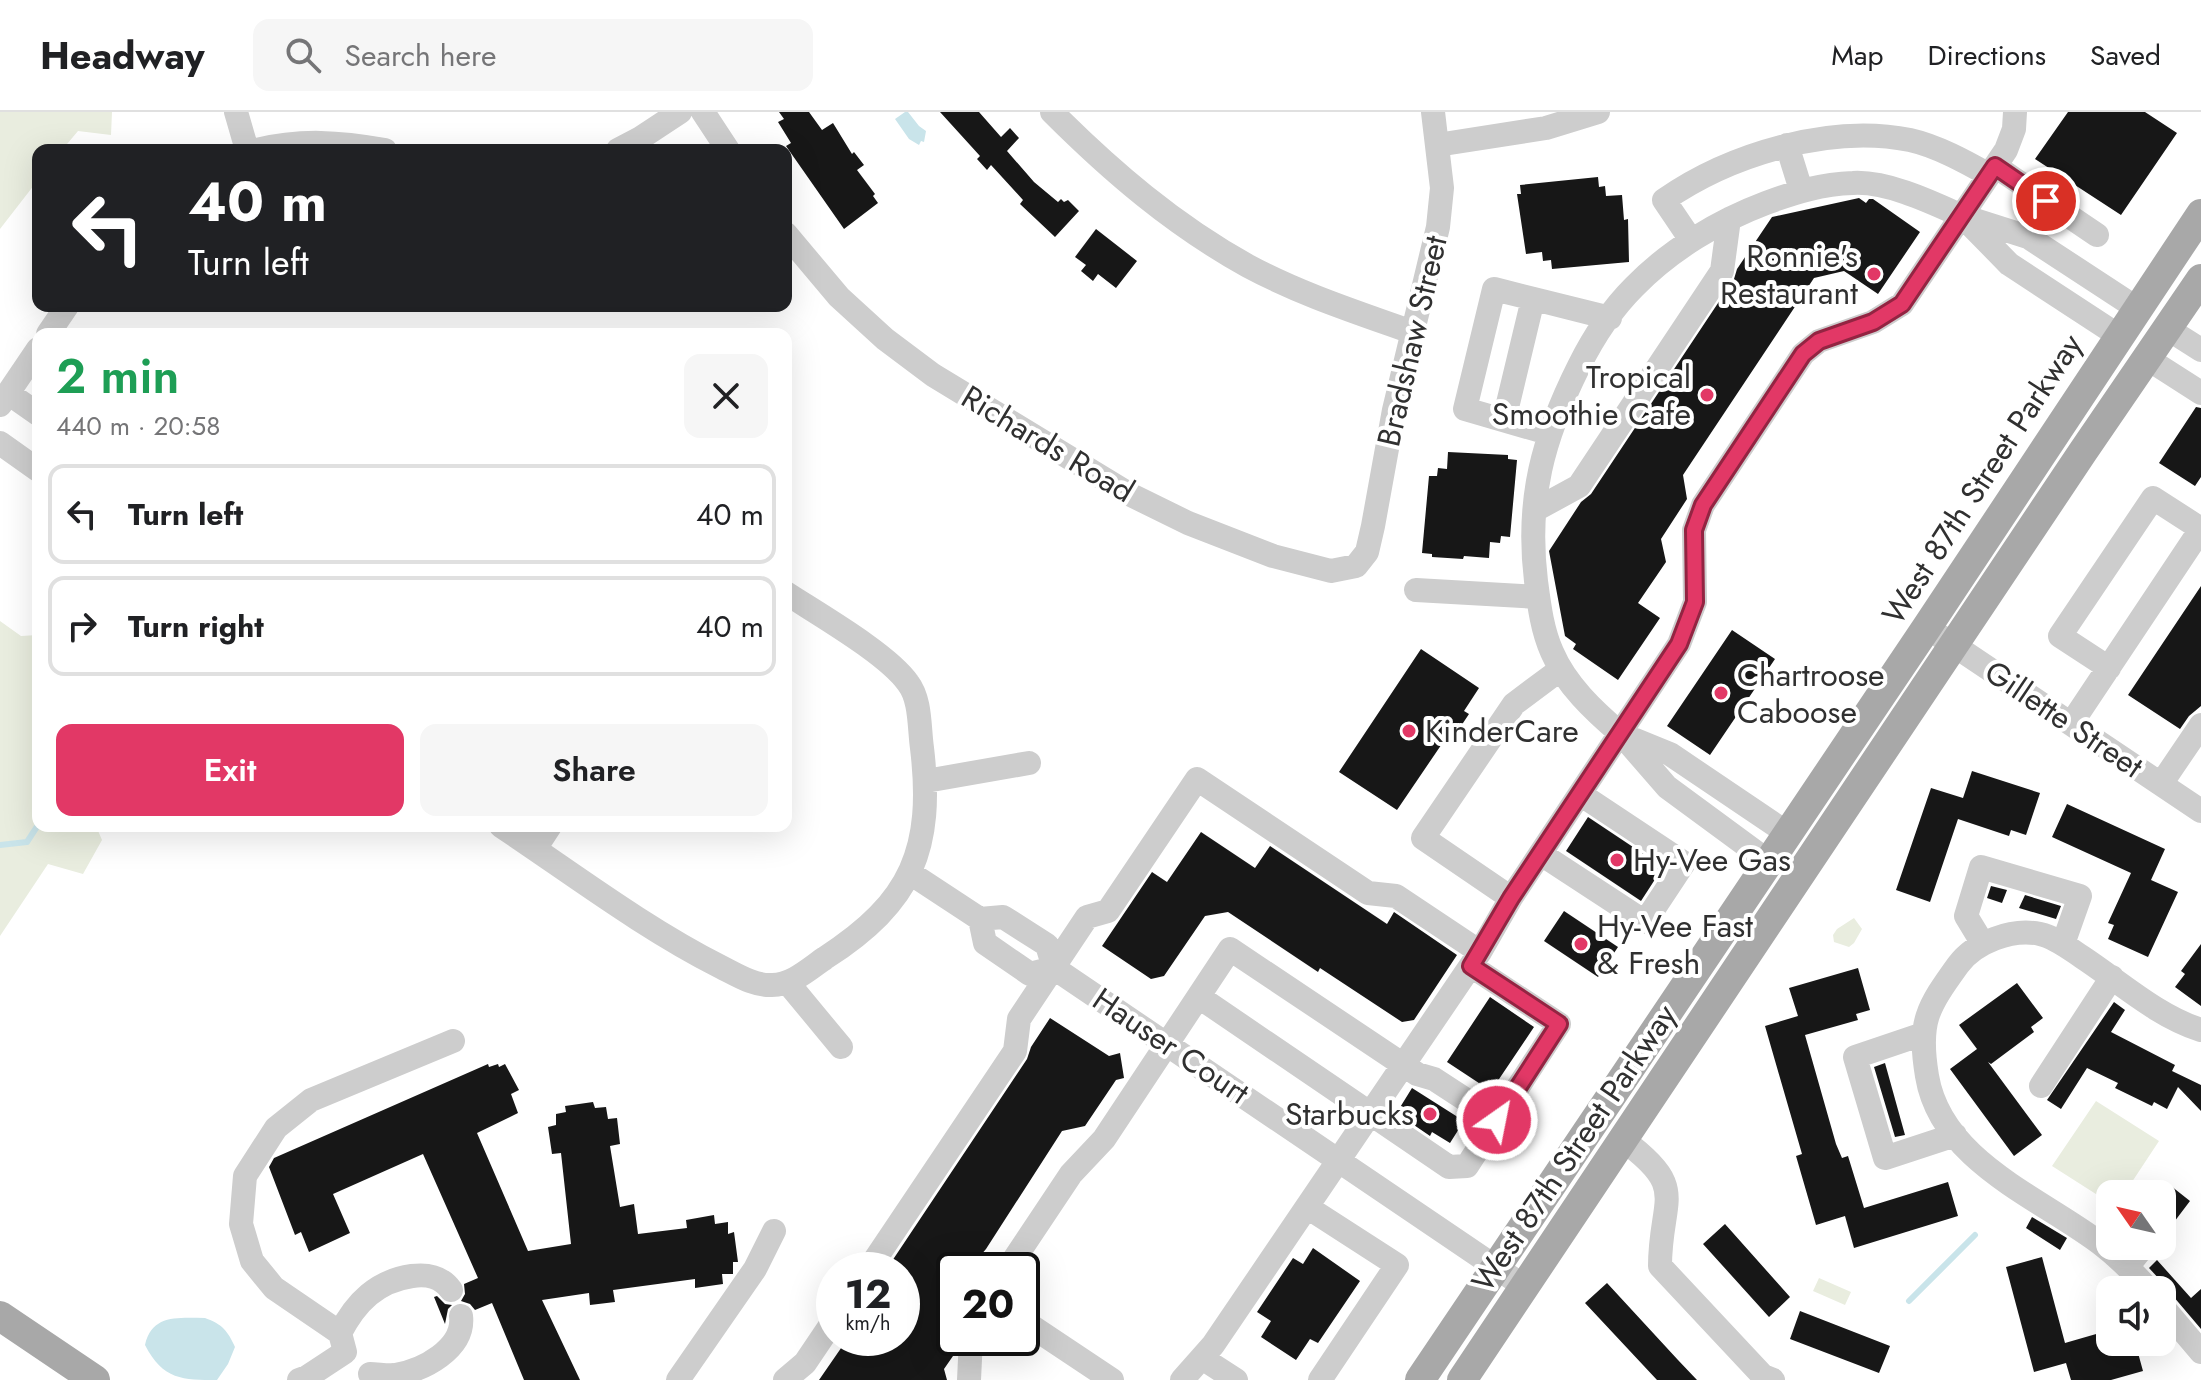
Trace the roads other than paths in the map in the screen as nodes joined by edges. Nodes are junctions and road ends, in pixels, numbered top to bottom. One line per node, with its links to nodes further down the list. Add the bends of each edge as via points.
1 (236, 112): 8 (street)
2 (680, 112): 11 (street)
3 (703, 112): 12 (street)
4 (1052, 112): 28 (street, via 1137,192 1197,236 1316,298)
5 (1433, 112): 13 (street, Bradshaw Street)
6 (1598, 112): 13 (street, via 1546,128)
7 (2015, 112): 15 (street, via 2006,150)
8 (245, 144)
9 (283, 144): 10 (street)
10 (352, 144)
11 (629, 144)
12 (724, 144)
13 (1437, 145): 28 (street, Bradshaw Street, via 1442,188 1438,227)
14 (1787, 145): 15 (street, via 1855,134 1912,141); 16 (street); 21 (street, via 1684,186 1664,200)
15 (1992, 171): 18 (street); 20 (street)
16 (1801, 190): 18 (street, via 1856,182 1911,194); 19 (street)
17 (2201, 214): 25 (main road, West 87th Street Parkway)
18 (1962, 216): 25 (street, via 2028,237); 29 (street, via 2009,264); 53 (street, via 1902,304 1873,322 1819,341 1803,354 1710,494 1694,530 1695,602 1679,644)
19 (1729, 219): 21 (street); 41 (street, via 1722,271 1579,486)
20 (2097, 235)
21 (1691, 240): 26 (street, via 1633,287)
22 (792, 241): 43 (street, Richards Road, via 839,297 885,339 933,375 1129,494 1273,556 1331,571)
23 (2201, 279): 27 (main road, West 87th Street Parkway)
24 (1533, 299): 26 (street); 36 (street); 36 (street, via 1494,289 1465,409)
25 (2138, 309): 29 (main road, West 87th Street Parkway); 39 (main road, via 2130,357 2092,413)
26 (1610, 318): 37 (street, via 1593,338)
27 (2168, 329): 30 (street); 32 (main road, West 87th Street Parkway)
28 (1412, 332): 43 (street, Bradshaw Street, via 1367,552)
29 (2119, 336): 47 (main road, West 87th Street Parkway)
30 (2201, 350)
31 (32, 358): 34 (street)
32 (2148, 359): 33 (street); 39 (main road, West 87th Street Parkway)
33 (2201, 393)
34 (4, 399): 35 (street)
35 (32, 411)
36 (1504, 420): 37 (street)
37 (1548, 433): 41 (street)
38 (0, 443): 40 (street)
39 (2082, 453): 48 (main road, West 87th Street Parkway)
40 (32, 466)
41 (1535, 510): 46 (street)
42 (2201, 529): 49 (street); 49 (street, via 2153,498 2060,636)
43 (1356, 566)
44 (1416, 590): 46 (street)
45 (792, 597): 55 (street, via 908,682 916,698)
46 (1538, 597): 50 (street)
47 (1927, 627): 48 (street, Gillette Street); 61 (main road, West 87th Street Parkway)
48 (1955, 645): 51 (street, Gillette Street); 74 (main road, West 87th Street Parkway)
49 (2109, 668): 51 (street)
50 (1561, 669): 53 (street, via 1583,699); 66 (street, via 1514,704 1423,838)
51 (2071, 724): 56 (street, Gillette Street)
52 (2201, 725): 56 (street)
53 (1621, 734): 57 (street); 61 (street, via 1670,754); 64 (street, via 1667,787)
54 (1029, 763): 55 (street)
55 (926, 781): 65 (street, via 919,852)
56 (2161, 784): 58 (street, Gillette Street)
57 (1580, 794): 63 (street); 63 (street, via 1684,863 1645,922)
58 (2201, 811)
59 (510, 832): 62 (street)
60 (546, 832): 62 (street)
61 (1787, 833): 64 (main road, West 87th Street Parkway); 74 (main road, via 1783,877 1697,1004)
62 (535, 849): 72 (street, via 698,955 749,981)
63 (1541, 854): 66 (street)
64 (1769, 862): 93 (main road, West 87th Street Parkway)
65 (910, 873): 70 (street, Hauser Court, via 980,919 1003,917 1047,945); 72 (street, via 854,940)
66 (1511, 898): 69 (street)
67 (1983, 944): 68 (street, via 2029,933); 68 (street, via 1966,916 1981,867 2080,896); 76 (street, via 1961,960 1932,1002)
68 (2063, 944): 71 (street)
69 (1476, 959): 70 (street, via 1396,896 1368,893 1197,779 1108,911 1087,917); 80 (street); 83 (street, via 1559,1024)
70 (1054, 968): 78 (street, Hauser Court); 90 (street, via 1019,1019 1015,1051)
71 (2112, 977): 75 (street, via 2166,1014); 81 (street)
72 (788, 983): 79 (street)
73 (1199, 997): 78 (street); 80 (street, via 1230,949); 82 (street)
74 (1700, 1025): 85 (main road, West 87th Street Parkway)
75 (2201, 1030)
76 (1923, 1034): 84 (street, via 1928,1090); 84 (street, via 1855,1057 1885,1158)
77 (453, 1041): 102 (street, via 311,1100 276,1128 245,1176 241,1224 252,1261 274,1288)
78 (1167, 1044): 86 (street, Hauser Court); 91 (street)
79 (841, 1047)
80 (1410, 1070): 82 (street); 83 (street, via 1434,1079); 87 (street, via 1477,1124 1460,1154)
81 (2041, 1086)
82 (1371, 1113): 86 (street); 87 (street)
83 (1497, 1120): 87 (street, via 1467,1166 1449,1167)
84 (1955, 1135): 94 (street, via 1989,1169)
85 (1623, 1140): 96 (main road, West 87th Street Parkway); 119 (street, via 1660,1171 1666,1186 1660,1266 1763,1376)
86 (1339, 1161): 88 (street); 93 (street, Hauser Court)
87 (1441, 1161)
88 (1307, 1207): 106 (street); 116 (street, via 1397,1265)
89 (774, 1231): 110 (street, via 755,1269)
90 (880, 1252)
91 (1019, 1252)
92 (2133, 1260): 94 (street)
93 (1495, 1267): 96 (street, Hauser Court); 117 (main road, West 87th Street Parkway)
94 (2127, 1267): 95 (street)
95 (2136, 1276)
96 (1525, 1287): 118 (main road, West 87th Street Parkway)
97 (451, 1290): 102 (street, via 427,1274 390,1279 348,1319)
98 (0, 1316): 109 (main road)
99 (461, 1316): 107 (street, via 456,1339 440,1357 413,1371)
100 (2176, 1323): 104 (street)
101 (1040, 1332): 113 (street)
102 (343, 1342): 107 (street); 108 (street)
103 (816, 1347): 111 (street)
104 (2201, 1352)
105 (970, 1356): 112 (street)
106 (1202, 1358): 114 (street); 115 (street)
107 (372, 1377)
108 (304, 1379)
109 (95, 1380)
110 (678, 1380)
111 (785, 1380)
112 (969, 1380)
113 (1112, 1380)
114 (1182, 1380)
115 (1236, 1380)
116 (1320, 1380)
117 (1420, 1380)
118 (1462, 1380)
119 (1773, 1380)

